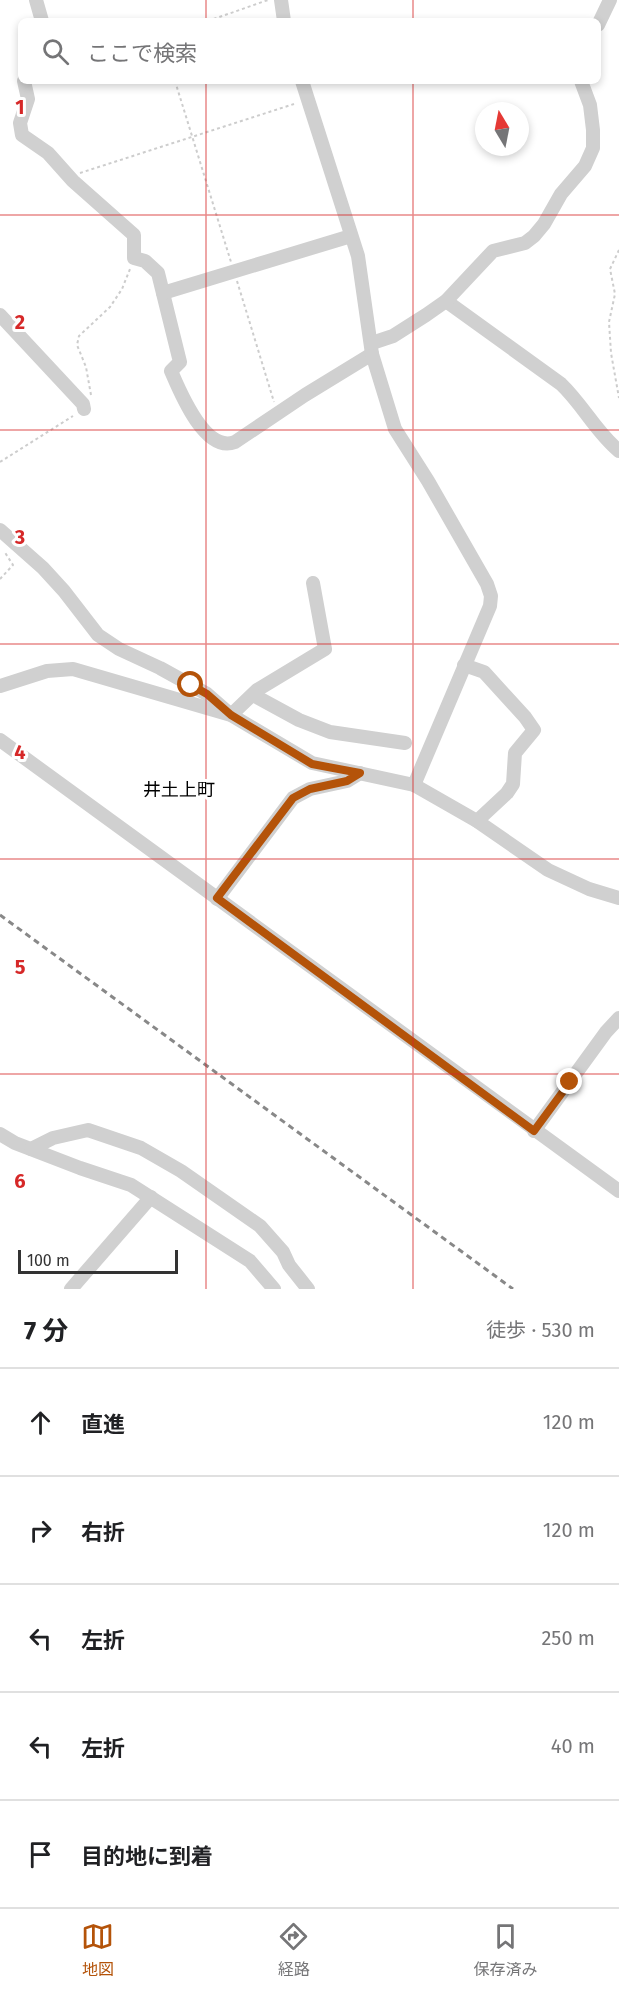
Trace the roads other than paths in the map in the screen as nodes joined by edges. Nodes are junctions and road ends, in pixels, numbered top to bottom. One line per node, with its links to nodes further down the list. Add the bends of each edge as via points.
1 (36, 0): 4 (street)
2 (280, 0): 5 (street)
3 (610, 0): 6 (street)
4 (41, 18)
5 (283, 18)
6 (601, 19)
7 (25, 84): 11 (street, via 28,99 20,123 22,135 48,153 134,235 134,258 145,261 158,273)
8 (303, 84): 10 (street)
9 (583, 84): 12 (street, via 594,136 585,166 534,236 525,243 493,251)
10 (351, 236): 11 (street); 14 (street, via 358,256)
11 (163, 293): 14 (street, via 180,362 171,371 188,410 215,441 228,445)
12 (446, 301): 14 (street); 16 (street, via 561,384)
13 (0, 315): 15 (street)
14 (372, 348): 19 (street, via 395,429 491,596)
15 (84, 409)
16 (619, 452)
17 (0, 530): 22 (street, via 43,568 98,635 207,694)
18 (314, 583): 21 (street, via 325,649)
19 (464, 665): 26 (street); 27 (street, via 484,672 534,730 515,753 513,784)
20 (0, 686): 22 (street, via 47,671 73,669)
21 (253, 695): 22 (street); 24 (street, via 330,732)
22 (231, 715): 25 (street, via 312,764)
23 (0, 740): 28 (street)
24 (405, 743)
25 (360, 773): 26 (street); 28 (street, via 293,798)
26 (414, 785): 27 (street)
27 (477, 821): 29 (street, via 548,870)
28 (217, 898): 31 (street)
29 (617, 900)
30 (619, 1018): 31 (street)
31 (534, 1131): 34 (street)
32 (0, 1134): 33 (street)
33 (31, 1149): 35 (street, via 131,1185); 38 (street, via 53,1138 88,1130 141,1148 260,1226)
34 (619, 1191)
35 (151, 1197): 36 (street); 37 (street, via 250,1261)
36 (71, 1289)
37 (274, 1289)
38 (308, 1289)

